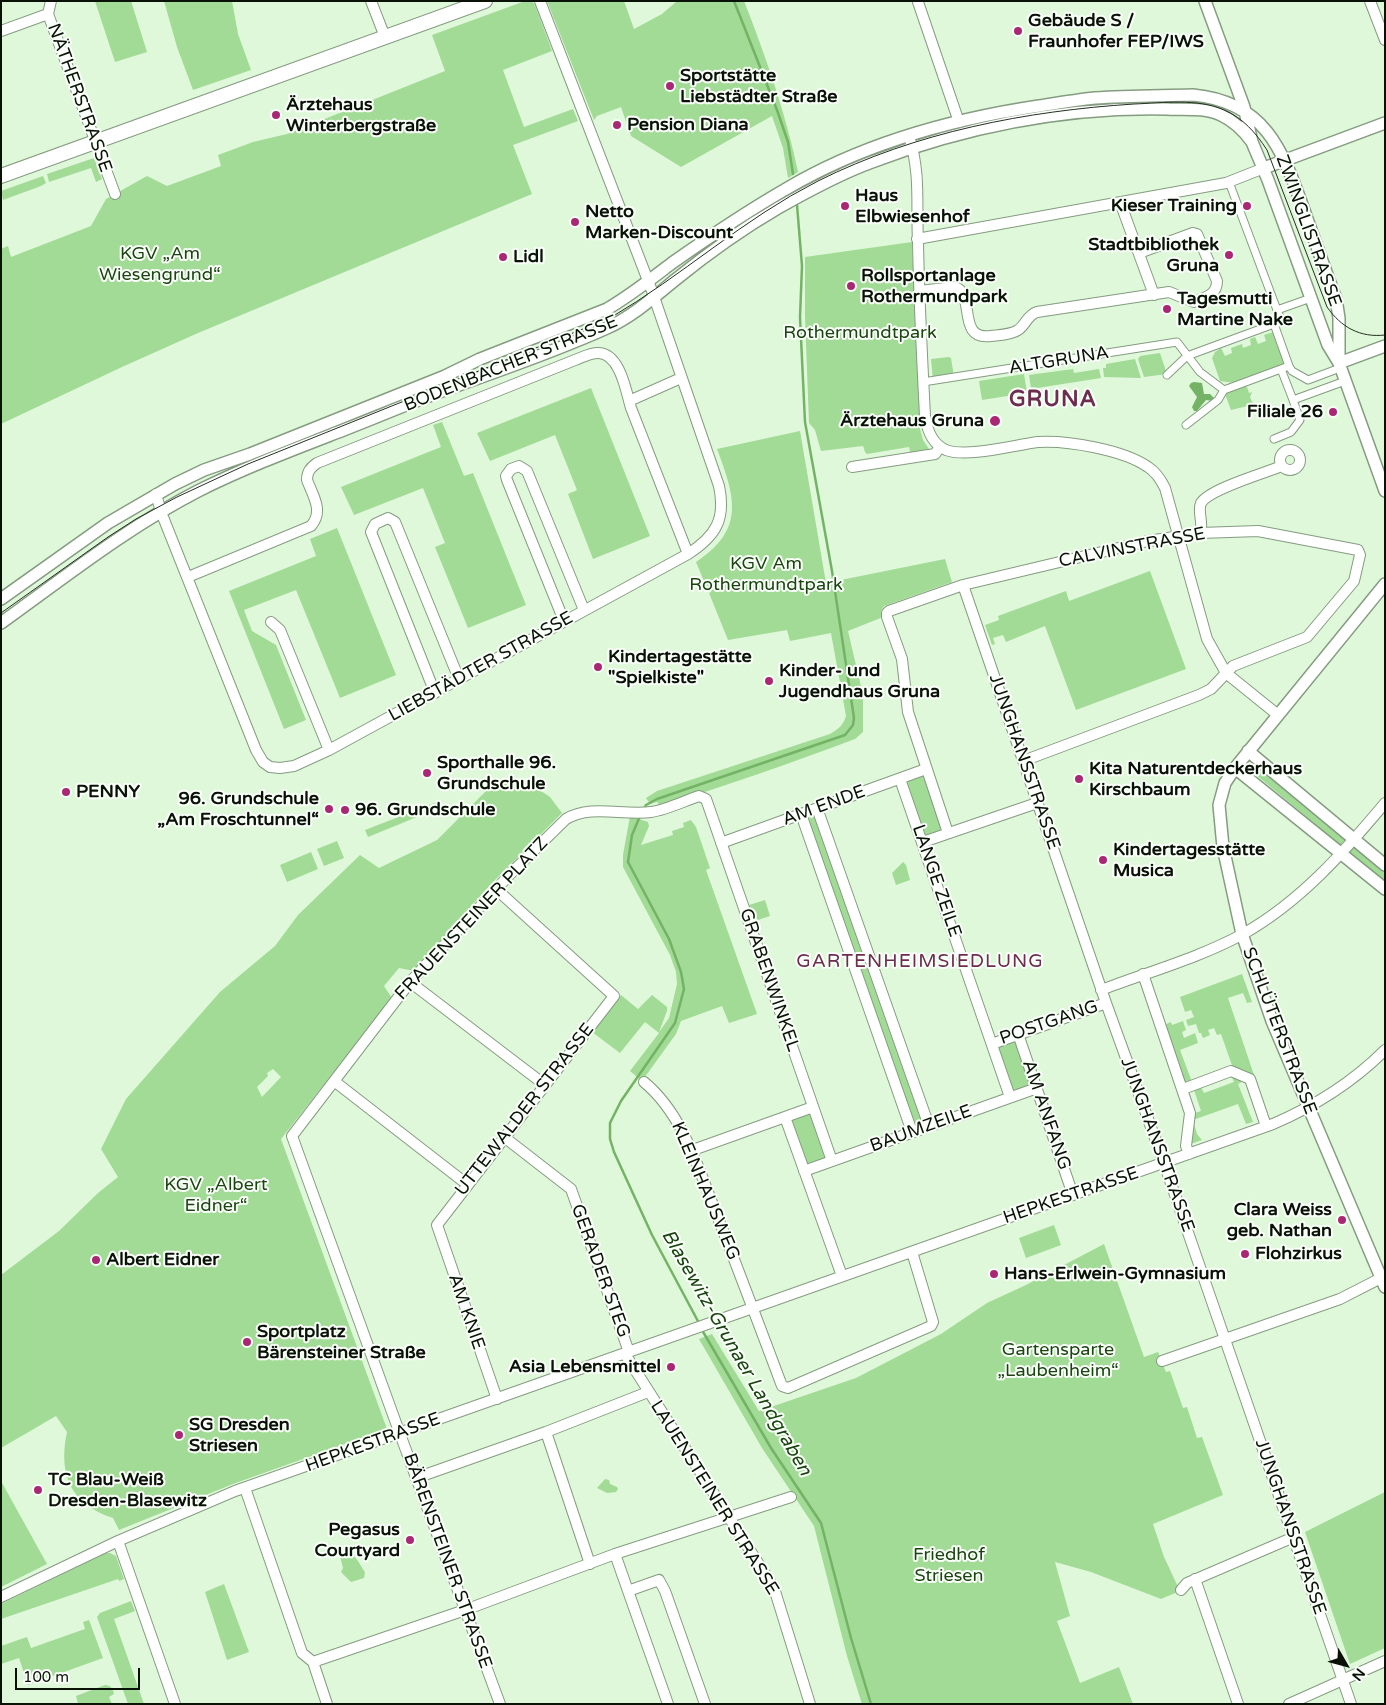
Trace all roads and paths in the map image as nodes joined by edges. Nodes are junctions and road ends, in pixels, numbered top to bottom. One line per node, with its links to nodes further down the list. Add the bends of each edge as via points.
1 (51, 1): 8 (street, NÄTHERSTRASSE)
2 (371, 1): 10 (street)
3 (485, 1): 10 (main road)
4 (540, 1): 27 (street, LIEBSTÄDTER STRASSE)
5 (1205, 1): 12 (street, ZWINGLISTRASSE)
6 (1370, 1): 11 (street)
7 (916, 2): 13 (street)
8 (48, 14): 9 (street); 17 (street, NÄTHERSTRASSE)
9 (1, 31)
10 (385, 37): 17 (main road)
11 (1385, 40)
12 (1245, 112): 13 (street, BODENBACHER STRASSE, via 1227,102 1193,95 1078,100); 16 (street, ZWINGLISTRASSE); 19 (street, ZWINGLISTRASSE, via 1265,129)
13 (959, 122): 15 (street, BODENBACHER STRASSE)
14 (1385, 123): 19 (street)
15 (909, 136): 18 (street); 27 (street, BODENBACHER STRASSE, via 822,169 787,188 731,222)
16 (1252, 142): 18 (street, BODENBACHER STRASSE, via 1232,122 1216,113 1138,108 1030,120); 20 (street, ZWINGLISTRASSE)
17 (96, 143): 21 (main road); 23 (street, NÄTHERSTRASSE)
18 (913, 148): 25 (street, via 918,180); 30 (street, BODENBACHER STRASSE, via 825,182 776,209)
19 (1284, 159): 20 (street); 37 (street, ZWINGLISTRASSE, via 1336,299)
20 (1264, 168): 22 (street); 31 (street, ZWINGLISTRASSE)
21 (1, 176)
22 (1230, 182): 24 (street); 32 (street)
23 (115, 194)
24 (1120, 202): 25 (street); 26 (street)
25 (917, 239): 28 (street)
26 (1139, 253): 29 (street); 29 (street, via 1197,234 1216,281 1217,287 1212,295 1194,302 1169,292)
27 (648, 282): 30 (street, LIEBSTÄDTER STRASSE); 54 (street, BODENBACHER STRASSE, via 607,309 204,470)
28 (919, 291): 29 (street, via 959,288 964,294 970,327 976,334 987,337 1017,331 1031,314 1037,312); 43 (street)
29 (1154, 295)
30 (654, 298): 40 (street, LIEBSTÄDTER STRASSE); 55 (street, BODENBACHER STRASSE, via 599,332 247,469)
31 (1311, 298): 32 (street); 37 (street, ZWINGLISTRASSE, via 1328,345)
32 (1278, 310): 33 (street, via 1282,322)
33 (1274, 324): 35 (street); 36 (street)
34 (1385, 346): 37 (street)
35 (1187, 356): 39 (street); 43 (street, ALTGRUNA, via 1177,342); 44 (street, ALTGRUNA, via 1200,372)
36 (1289, 366): 38 (street); 41 (street)
37 (1340, 366): 41 (street); 42 (street, ZWINGLISTRASSE)
38 (1281, 369): 44 (street); 46 (street)
39 (1167, 375)
40 (681, 378): 47 (street); 58 (street, LIEBSTÄDTER STRASSE, via 722,498 717,527 707,540)
41 (1308, 380): 45 (street)
42 (1345, 381): 45 (street); 53 (street, ZWINGLISTRASSE)
43 (923, 382): 50 (street, via 926,426)
44 (1224, 390): 48 (street, via 1218,400)
45 (1318, 390): 46 (street)
46 (1293, 400): 49 (street, via 1300,420 1291,432)
47 (629, 401): 58 (street); 59 (street, via 611,357 597,353 575,360 317,464 307,475 318,508 318,515 311,526)
48 (1186, 426)
49 (1274, 439)
50 (940, 447): 52 (street, via 935,454); 57 (street, via 969,452 1055,442 1083,445 1132,458 1149,468 1161,481)
51 (1282, 466): 56 (street, via 1211,493 1200,508 1203,527)
52 (852, 467)
53 (1385, 491)
54 (156, 494): 55 (street, LIEBSTÄDTER STRASSE); 62 (street, BODENBACHER STRASSE, via 108,523)
55 (161, 512): 59 (street, LIEBSTÄDTER STRASSE); 66 (street, BODENBACHER STRASSE)
56 (1200, 533): 57 (street, CALVINSTRASSE); 67 (street, CALVINSTRASSE, via 1258,531 1354,548 1360,555 1354,581 1307,637 1238,664)
57 (1179, 536): 61 (street, CALVINSTRASSE); 67 (street, via 1207,639)
58 (688, 554): 63 (street, LIEBSTÄDTER STRASSE)
59 (188, 577): 71 (street, LIEBSTÄDTER STRASSE, via 263,762 270,767 294,766)
60 (1385, 584): 70 (street, SCHLÜTERSTRASSE)
61 (963, 585): 73 (street, JUNGHANSSTRASSE); 75 (street, CALVINSTRASSE, via 887,613 903,665 908,712)
62 (1, 599)
63 (584, 610): 65 (street, LIEBSTÄDTER STRASSE); 65 (street, via 528,471 519,466 511,469 507,480)
64 (271, 622): 71 (street, via 280,630)
65 (564, 622): 68 (street, LIEBSTÄDTER STRASSE)
66 (1, 623)
67 (1226, 673): 70 (street); 73 (street, via 1199,695)
68 (459, 679): 69 (street, LIEBSTÄDTER STRASSE); 69 (street, via 395,522 388,518 375,524 371,532)
69 (435, 693): 71 (street, LIEBSTÄDTER STRASSE)
70 (1278, 715): 72 (street, SCHLÜTERSTRASSE)
71 (329, 750)
72 (1248, 751): 74 (street, SCHLÜTERSTRASSE); 83 (street)
73 (1023, 760): 78 (street, JUNGHANSSTRASSE)
74 (1235, 768): 86 (street); 90 (street, SCHLÜTERSTRASSE, via 1225,783 1219,805 1223,847)
75 (926, 769): 76 (street, AM ENDE); 82 (street)
76 (900, 779): 80 (street, AM ENDE); 85 (street, LANGE ZEILE)
77 (706, 799): 84 (street, GRABENWINKEL); 88 (street, FRAUENSTEINER PLATZ, via 699,796 651,812 610,811 573,815)
78 (1037, 803): 82 (street); 93 (street, JUNGHANSSTRASSE)
79 (1385, 803): 83 (street)
80 (817, 808): 81 (street, AM ENDE); 107 (street)
81 (800, 814): 84 (street, AM ENDE); 109 (street)
82 (948, 834): 85 (street)
83 (1354, 840): 86 (street); 87 (street)
84 (721, 842): 104 (street, GRABENWINKEL)
85 (923, 842): 96 (street, LANGE ZEILE)
86 (1341, 853): 89 (street); 90 (street, via 1277,912)
87 (1385, 865)
88 (496, 889): 92 (street, FRAUENSTEINER PLATZ); 100 (street, UTTEWALDER STRASSE, via 614,996)
89 (1385, 889)
90 (1242, 934): 91 (street); 105 (street, SCHLÜTERSTRASSE, via 1267,1010)
91 (1143, 974): 93 (street); 102 (street, JUNGHANSSTRASSE)
92 (410, 982): 98 (street, FRAUENSTEINER PLATZ); 100 (street)
93 (1101, 990): 94 (street, JUNGHANSSTRASSE)
94 (1106, 1003): 95 (street, POSTGANG); 115 (street, JUNGHANSSTRASSE)
95 (1018, 1034): 96 (street, POSTGANG); 101 (street, AM ANFANG)
96 (992, 1044): 103 (street, LANGE ZEILE)
97 (1385, 1050): 105 (street, HEPKESTRASSE, via 1347,1082)
98 (334, 1081): 110 (street, FRAUENSTEINER PLATZ); 117 (street)
99 (644, 1082): 112 (street, KLEINHAUSWEG, via 672,1111)
100 (544, 1085): 111 (street, UTTEWALDER STRASSE)
101 (1037, 1088): 103 (street, BAUMZEILE); 118 (street, AM ANFANG)
102 (1183, 1089): 108 (street, via 1231,1071 1250,1079); 113 (street, JUNGHANSSTRASSE, via 1190,1113 1186,1146)
103 (1010, 1097): 107 (street, BAUMZEILE)
104 (813, 1107): 106 (street); 114 (street, GRABENWINKEL)
105 (1308, 1107): 108 (street, HEPKESTRASSE); 122 (street, SCHLÜTERSTRASSE)
106 (785, 1117): 112 (street); 116 (street)
107 (929, 1126): 109 (street, BAUMZEILE)
108 (1266, 1126): 113 (street, HEPKESTRASSE)
109 (912, 1132): 114 (street, BAUMZEILE)
110 (292, 1136): 130 (street, BÄRENSTEINER STRASSE)
111 (504, 1137): 117 (street, UTTEWALDER STRASSE); 125 (street, GERADER STEG, via 571,1189)
112 (690, 1151): 123 (street, KLEINHAUSWEG)
113 (1189, 1154): 115 (street, HEPKESTRASSE)
114 (832, 1161): 116 (street, BAUMZEILE)
115 (1164, 1163): 118 (street, HEPKESTRASSE); 124 (street, JUNGHANSSTRASSE)
116 (804, 1171): 121 (street)
117 (468, 1185): 119 (street, UTTEWALDER STRASSE)
118 (1073, 1195): 120 (street, HEPKESTRASSE)
119 (436, 1225): 128 (street, AM KNIE)
120 (912, 1252): 121 (street, HEPKESTRASSE); 123 (street, via 933,1322 931,1326 788,1388 782,1386)
121 (842, 1276): 123 (street, HEPKESTRASSE)
122 (1384, 1280): 124 (street, via 1340,1299)
123 (753, 1308): 125 (street, HEPKESTRASSE)
124 (1225, 1339): 126 (street); 135 (street, JUNGHANSSTRASSE)
125 (627, 1353): 127 (street, LAUENSTEINER STRASSE); 128 (street, HEPKESTRASSE)
126 (1162, 1361)
127 (648, 1392): 129 (street); 134 (street, LAUENSTEINER STRASSE)
128 (496, 1399): 130 (street, HEPKESTRASSE)
129 (546, 1432): 131 (street); 138 (street)
130 (400, 1434): 131 (street, BÄRENSTEINER STRASSE); 132 (street, HEPKESTRASSE)
131 (416, 1478): 143 (street, BÄRENSTEINER STRASSE)
132 (245, 1488): 136 (street, HEPKESTRASSE); 145 (street, via 302,1653)
133 (790, 1497): 134 (street)
134 (729, 1517): 137 (street); 152 (street, LAUENSTEINER STRASSE, via 774,1588)
135 (1294, 1537): 139 (street); 146 (street, JUNGHANSSTRASSE)
136 (118, 1541): 142 (street, HEPKESTRASSE); 147 (street)
137 (615, 1554): 138 (street); 141 (street)
138 (590, 1564): 143 (street)
139 (1195, 1579): 140 (street); 153 (street)
140 (1181, 1590)
141 (628, 1591): 150 (street); 151 (street, via 659,1580)
142 (1, 1597)
143 (465, 1610): 145 (street); 149 (street, BÄRENSTEINER STRASSE)
144 (1385, 1661): 146 (street)
145 (313, 1662): 148 (street)
146 (1342, 1681): 154 (street); 155 (street, JUNGHANSSTRASSE)
147 (175, 1704)
148 (327, 1704)
149 (500, 1704)
150 (668, 1704)
151 (704, 1704)
152 (810, 1704)
153 (1238, 1704)
154 (1289, 1704)
155 (1351, 1704)

